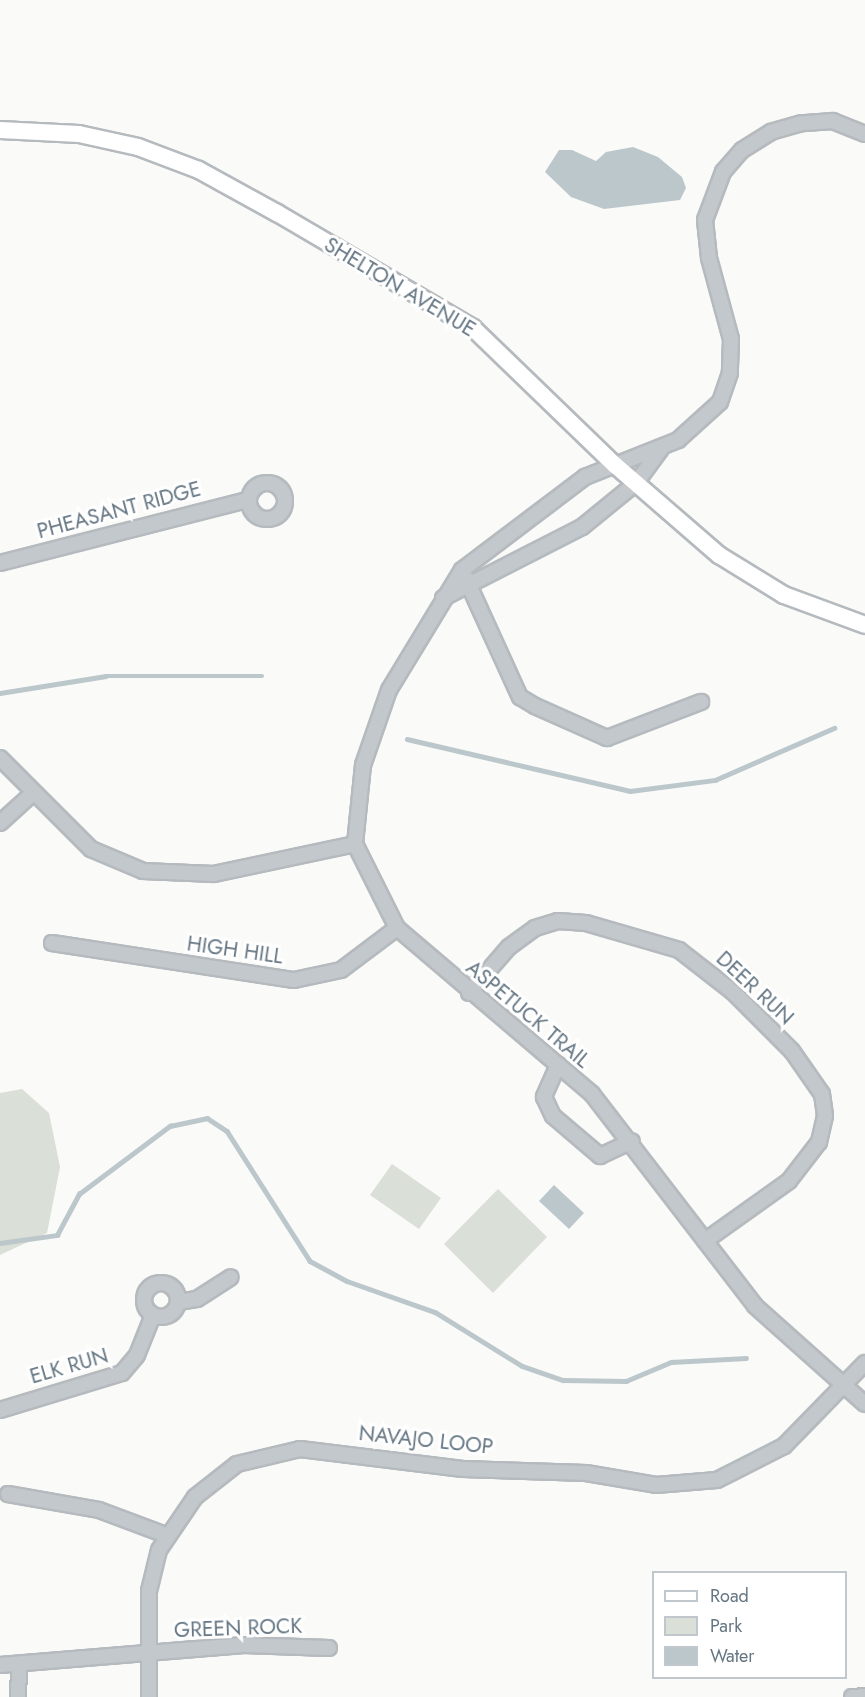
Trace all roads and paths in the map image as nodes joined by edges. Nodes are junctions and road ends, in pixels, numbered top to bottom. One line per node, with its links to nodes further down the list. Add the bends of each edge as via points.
1 (0, 130): 4 (main road, SHELTON AVENUE, via 115,140 209,176 462,320)
2 (865, 134): 3 (street, via 832,121 802,123 771,132 742,150 723,172 705,220 709,258 731,339 730,373 720,402 703,421)
3 (661, 449): 4 (street); 5 (street)
4 (615, 465): 5 (main road, SHELTON AVENUE); 8 (street, via 585,477)
5 (636, 483): 9 (street, via 560,541); 11 (main road, SHELTON AVENUE, via 719,555 784,596)
6 (248, 500): 7 (street, PHEASANT RIDGE)
7 (0, 563)
8 (462, 570): 9 (street); 10 (street)
9 (471, 585): 10 (street); 12 (street, via 520,697 585,732 607,738)
10 (443, 598): 16 (street, via 389,690 369,745)
11 (865, 625)
12 (701, 702)
13 (0, 758): 14 (street)
14 (32, 794): 15 (street); 16 (street, via 91,849 143,871 214,874)
15 (0, 823)
16 (355, 844): 17 (street, ASPETUCK TRAIL)
17 (397, 928): 18 (street, HIGH HILL, via 341,970 294,980); 19 (street, ASPETUCK TRAIL)
18 (52, 943)
19 (469, 993): 20 (street, ASPETUCK TRAIL); 22 (street, DEER RUN, via 509,946 535,928 558,921 586,923 679,950 733,992 792,1051 822,1094 825,1116 819,1142 789,1181)
20 (558, 1065): 21 (street, ASPETUCK TRAIL); 21 (street, via 544,1097 553,1116 600,1156)
21 (632, 1141): 22 (street, ASPETUCK TRAIL)
22 (705, 1241): 27 (street, ASPETUCK TRAIL, via 755,1306)
23 (231, 1277): 24 (street, via 197,1299)
24 (178, 1302): 25 (street, via 169,1315); 25 (street, via 171,1286 153,1284 143,1300)
25 (153, 1315): 29 (street, ELK RUN, via 136,1355 122,1373)
26 (865, 1362): 27 (street, NAVAJO LOOP)
27 (844, 1386): 28 (street, ASPETUCK TRAIL); 31 (street, NAVAJO LOOP, via 784,1446 717,1480 656,1485 575,1472 463,1469 287,1449 221,1474)
28 (865, 1404)
29 (0, 1410)
30 (8, 1494): 31 (street, via 88,1507)
31 (166, 1535): 33 (street, NAVAJO LOOP, via 149,1591)
32 (329, 1647): 33 (street, GREEN ROCK, via 244,1645)
33 (149, 1652): 34 (street, GREEN ROCK); 38 (street, NAVAJO LOOP)
34 (19, 1664): 35 (street, GREEN ROCK); 37 (street)
35 (0, 1665)
36 (865, 1696): 39 (street)
37 (18, 1697)
38 (149, 1697)
39 (852, 1697)

